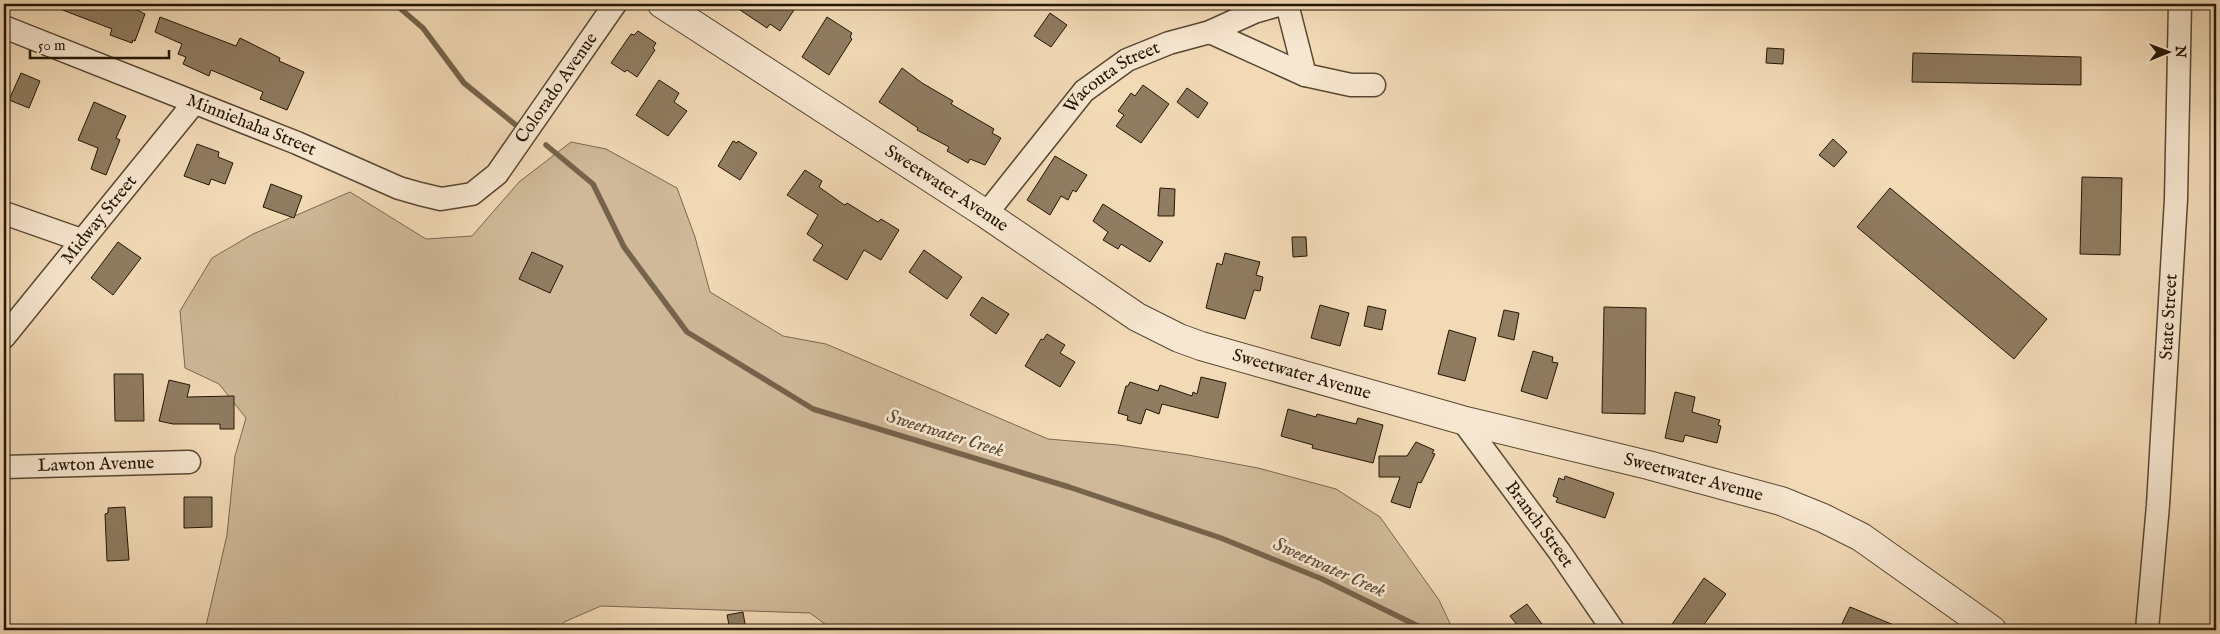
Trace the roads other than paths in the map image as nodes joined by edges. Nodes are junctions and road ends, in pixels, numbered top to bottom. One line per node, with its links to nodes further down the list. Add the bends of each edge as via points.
1 (615, 4): 12 (street, Colorado Avenue)
2 (662, 4): 14 (street, Sweetwater Avenue)
3 (1282, 4): 6 (street, Wacouta Street)
4 (1287, 4): 9 (street)
5 (2180, 4): 22 (street, State Street, via 2176,199 2158,506)
6 (1248, 8): 8 (street, Wacouta Street)
7 (4, 28): 11 (street, Minniehaha Street)
8 (1210, 32): 9 (street); 14 (street, Wacouta Street, via 1169,43 1127,60 1084,92)
9 (1305, 75): 10 (street, via 1350,85)
10 (1374, 85)
11 (194, 103): 12 (street, Minniehaha Street, via 399,188 441,199 472,194); 15 (street, Midway Street)
12 (497, 174)
13 (4, 213): 15 (street)
14 (986, 214): 17 (street, Sweetwater Avenue, via 1137,317 1179,338)
15 (81, 240): 16 (street, Midway Street)
16 (4, 337)
17 (1462, 420): 20 (street, Branch Street, via 1560,551); 21 (street, Sweetwater Avenue, via 1781,501 1861,537)
18 (189, 462): 19 (street, Lawton Avenue)
19 (4, 466)
20 (1613, 630)
21 (1992, 630)
22 (2147, 630)

